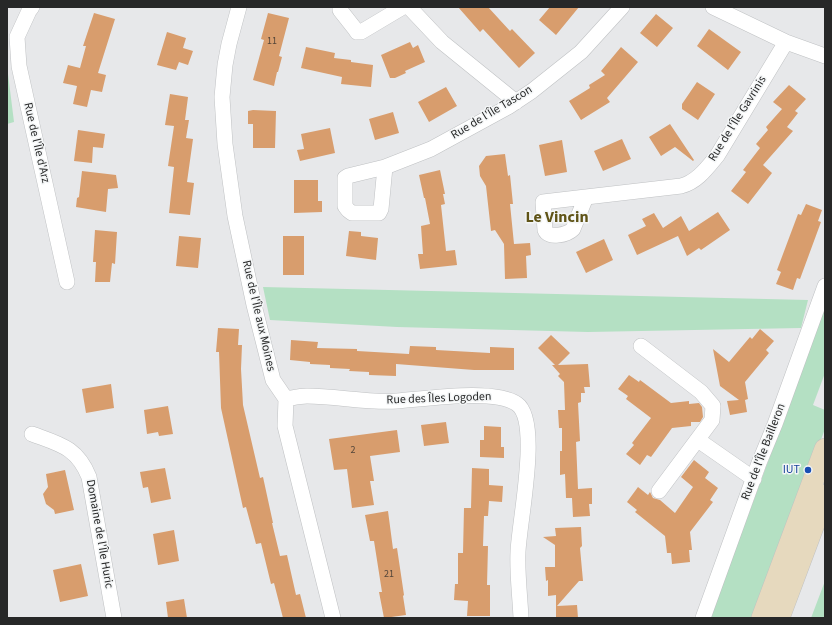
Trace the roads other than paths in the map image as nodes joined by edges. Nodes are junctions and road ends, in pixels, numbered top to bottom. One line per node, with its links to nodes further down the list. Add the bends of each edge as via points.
1 (32, 7): 13 (street, Rue de l'Île d'Arz, via 17,37 19,66)
2 (239, 7): 16 (street, Rue de l'Île aux Moines, via 228,44 225,65 222,97 225,144 235,216 254,305 273,380)
3 (340, 7): 4 (street, via 358,32)
4 (403, 7)
5 (409, 7): 10 (street, via 442,42)
6 (622, 7): 10 (street, Rue de l'Île Tascon, via 581,52)
7 (713, 7): 8 (street)
8 (786, 42): 9 (street); 12 (street, Rue de l'Île Gavrinis, via 717,156 694,181 681,186)
9 (825, 56)
10 (516, 102): 11 (street, Rue de l'Île Tascon, via 431,149)
11 (385, 167)
12 (586, 197)
13 (67, 282)
14 (825, 286): 20 (street, Rue de l'Île Bailleron)
15 (641, 346): 18 (street, via 701,392 713,406 712,420)
16 (286, 399): 24 (street, via 285,426); 25 (street, Rue des Îles Logoden, via 306,396 390,401 481,394 500,397 516,404 522,410 528,433 518,551)
17 (32, 434): 23 (street, Domaine de l'Île Huric, via 64,445 85,467 89,477)
18 (698, 440): 20 (street); 21 (street)
19 (825, 449): 27 (main road)
20 (754, 479): 26 (street, Rue de l'Île Bailleron)
21 (659, 491)
22 (825, 495): 28 (main road)
23 (114, 618)
24 (333, 618)
25 (521, 618)
26 (703, 618)
27 (762, 618)
28 (779, 618)

